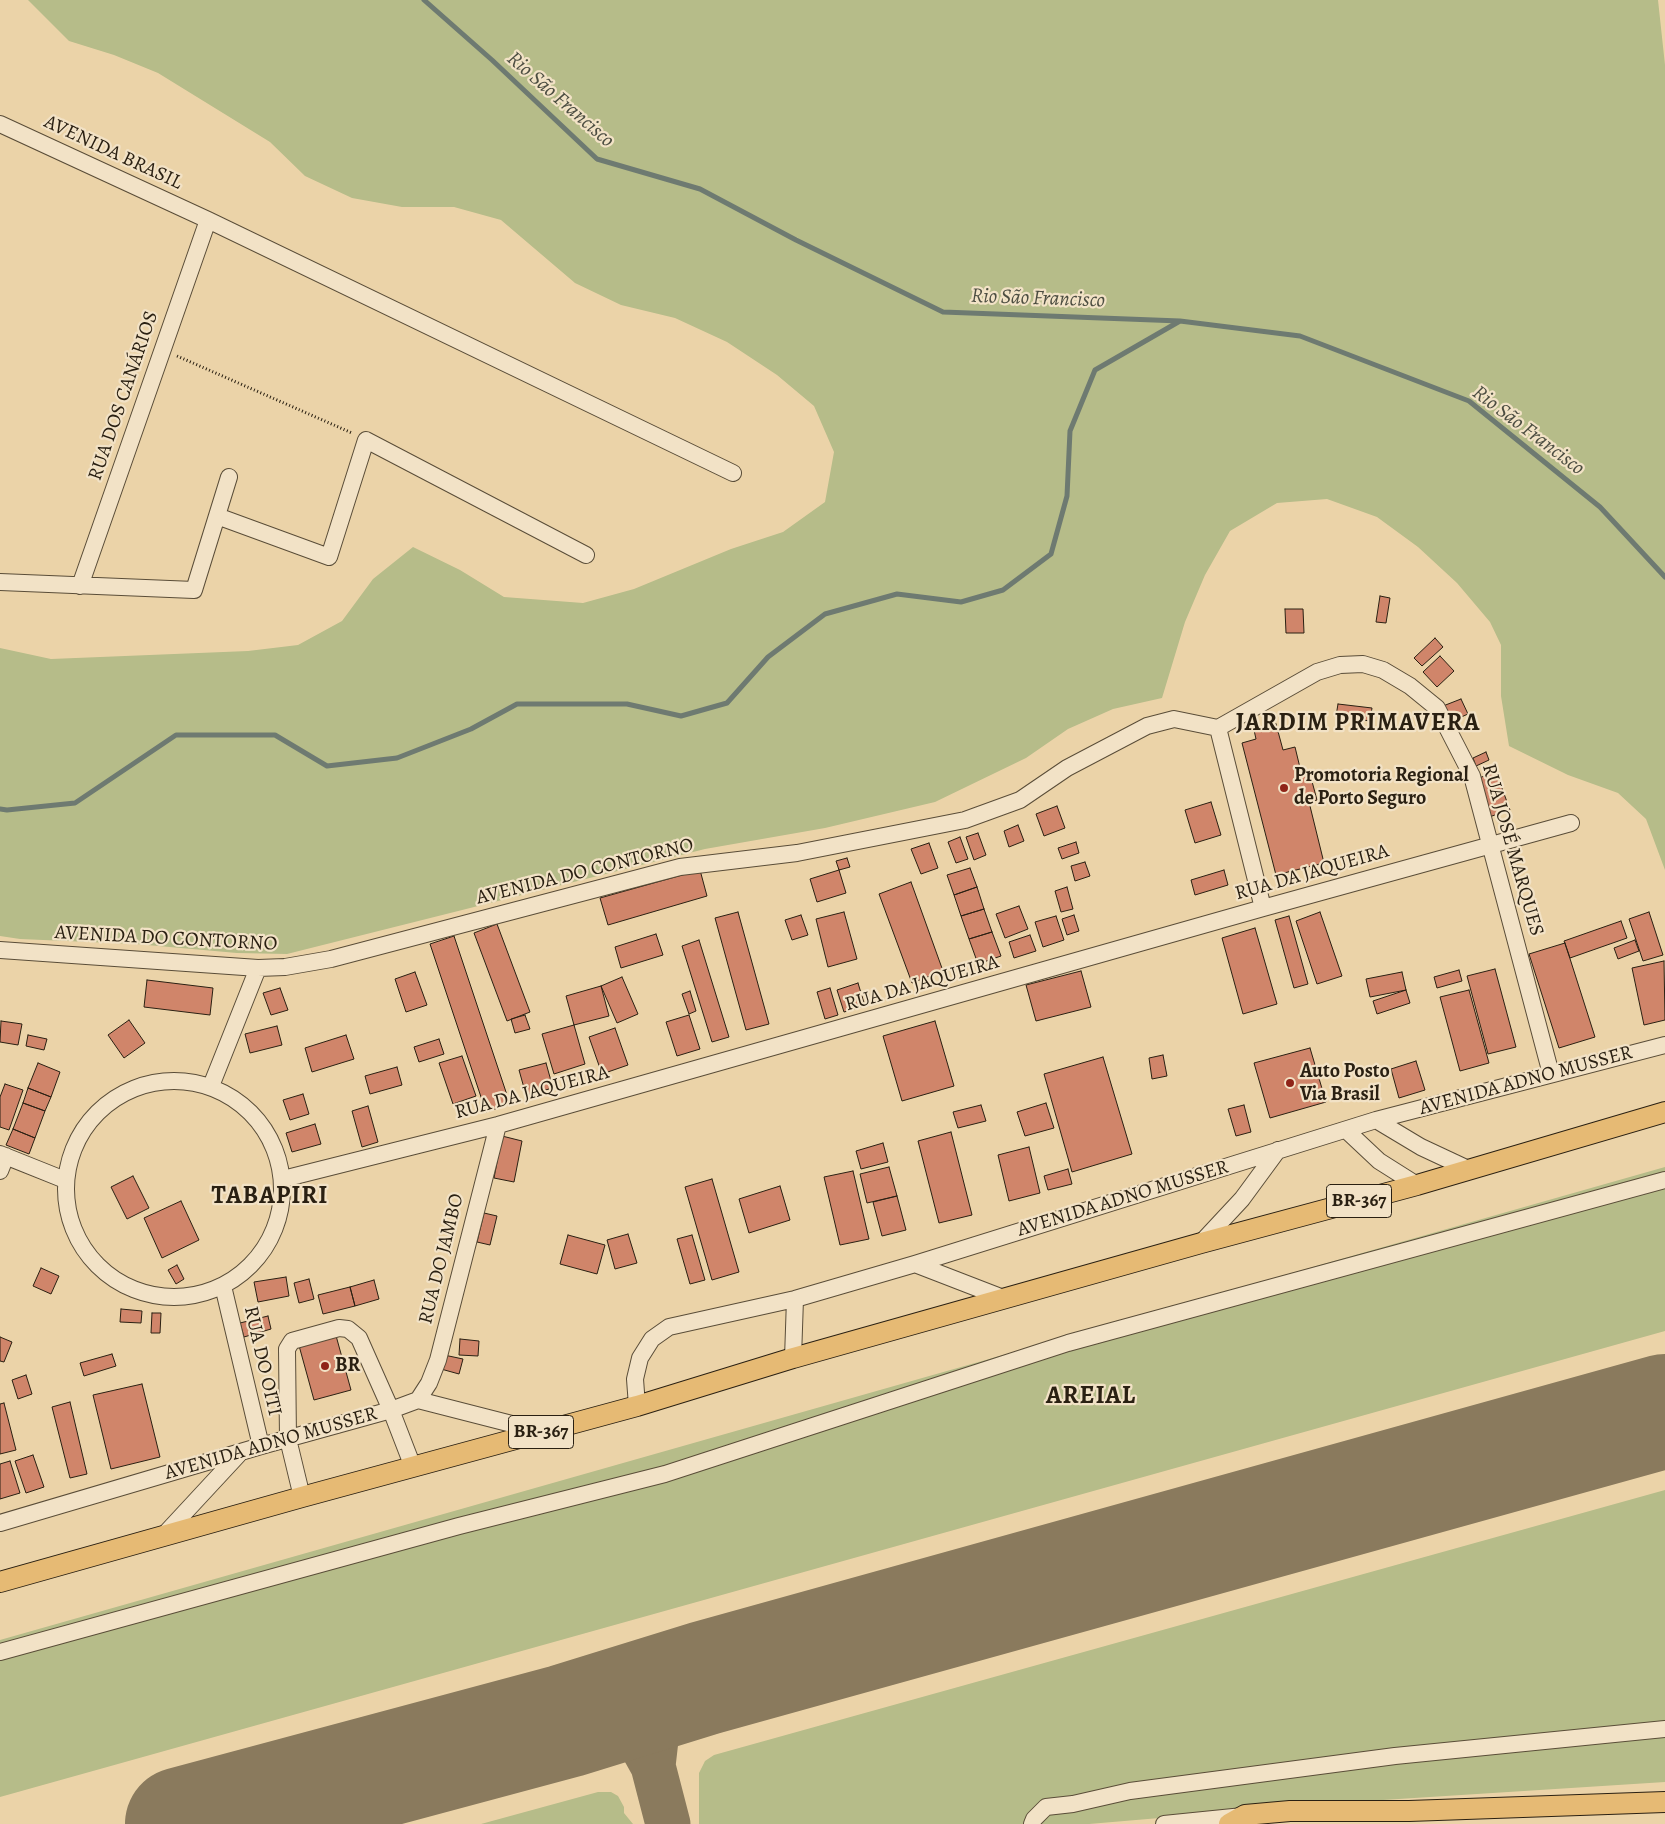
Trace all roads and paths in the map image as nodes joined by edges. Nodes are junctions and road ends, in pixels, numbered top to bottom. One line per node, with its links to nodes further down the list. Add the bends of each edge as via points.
1 (0, 124): 2 (street, AVENIDA BRASIL)
2 (208, 220): 3 (street, RUA DOS CANÁRIOS); 5 (street, AVENIDA BRASIL)
3 (163, 350): 4 (path); 10 (street, RUA DOS CANÁRIOS)
4 (366, 440): 7 (street, via 329,558); 8 (street)
5 (733, 473)
6 (229, 477): 7 (street)
7 (217, 516): 10 (street, via 194,590)
8 (586, 555)
9 (0, 582): 10 (street)
10 (80, 586)
11 (1218, 728): 13 (street, RUA JOSÉ MARQUES, via 1317,672 1340,665 1363,664 1383,670 1438,708 1472,776); 14 (street); 16 (street, AVENIDA DO CONTORNO, via 1174,719 1147,726 1067,768 1020,800 965,820 797,853 680,867 331,959)
12 (1571, 823): 13 (street, RUA DA JAQUEIRA)
13 (1490, 845): 14 (street, RUA DA JAQUEIRA); 18 (street, RUA JOSÉ MARQUES)
14 (1263, 908): 22 (street, RUA DA JAQUEIRA)
15 (0, 950): 16 (street, AVENIDA DO CONTORNO)
16 (258, 968): 19 (street)
17 (1665, 1045): 18 (street, AVENIDA ADNO MUSSER)
18 (1550, 1074): 21 (street, AVENIDA ADNO MUSSER)
19 (211, 1086): 27 (street, via 178,1080 145,1084 114,1097 90,1120 72,1148); 28 (street, via 238,1101 261,1122 276,1150)
20 (1665, 1112): 26 (main road, BR-367)
21 (1376, 1120): 23 (street, AVENIDA ADNO MUSSER); 26 (street, via 1421,1147)
22 (498, 1125): 28 (street, RUA DA JAQUEIRA); 37 (street, RUA DO JAMBO, via 438,1360 430,1383)
23 (1346, 1130): 24 (street, AVENIDA ADNO MUSSER); 30 (street, via 1379,1161)
24 (1278, 1150): 31 (street, via 1242,1199); 32 (street, AVENIDA ADNO MUSSER)
25 (2, 1160): 27 (street)
26 (1468, 1169): 30 (main road, BR-367)
27 (65, 1180): 33 (street, via 68,1218 85,1252 113,1279 148,1295 186,1297)
28 (283, 1180): 33 (street, via 281,1212 269,1242 249,1268)
29 (1665, 1180): 49 (street, via 1068,1343 665,1474 459,1526)
30 (1417, 1185): 31 (main road, BR-367)
31 (1201, 1243): 34 (main road, BR-367)
32 (915, 1264): 34 (street); 35 (street, AVENIDA ADNO MUSSER)
33 (223, 1286): 42 (street, RUA DO OITI)
34 (1003, 1298): 36 (main road, BR-367)
35 (795, 1299): 36 (street); 38 (street, AVENIDA ADNO MUSSER, via 669,1327 652,1339 640,1358 635,1379)
36 (793, 1358): 38 (main road, BR-367)
37 (418, 1400): 39 (street, AVENIDA ADNO MUSSER); 40 (street)
38 (637, 1406): 40 (main road, BR-367)
39 (391, 1410): 41 (street, AVENIDA ADNO MUSSER); 41 (street, via 359,1338 353,1332 339,1328 292,1341 286,1355); 44 (street)
40 (543, 1432): 44 (main road, BR-367)
41 (288, 1440): 42 (street, AVENIDA ADNO MUSSER); 45 (street)
42 (261, 1446): 43 (street, AVENIDA ADNO MUSSER)
43 (240, 1453): 46 (street, AVENIDA ADNO MUSSER); 47 (street)
44 (413, 1467): 45 (main road, BR-367)
45 (302, 1497): 47 (main road, BR-367)
46 (0, 1523)
47 (163, 1536): 48 (main road, BR-367)
48 (0, 1582)
49 (0, 1652)
50 (1665, 1729): 54 (street, via 1395,1756 1130,1791 1046,1807)
51 (1665, 1802): 52 (main road)
52 (1409, 1811): 53 (main road, via 1290,1811); 56 (main road)
53 (1237, 1820): 55 (street)
54 (1032, 1824)
55 (1164, 1824)
56 (1317, 1824)

